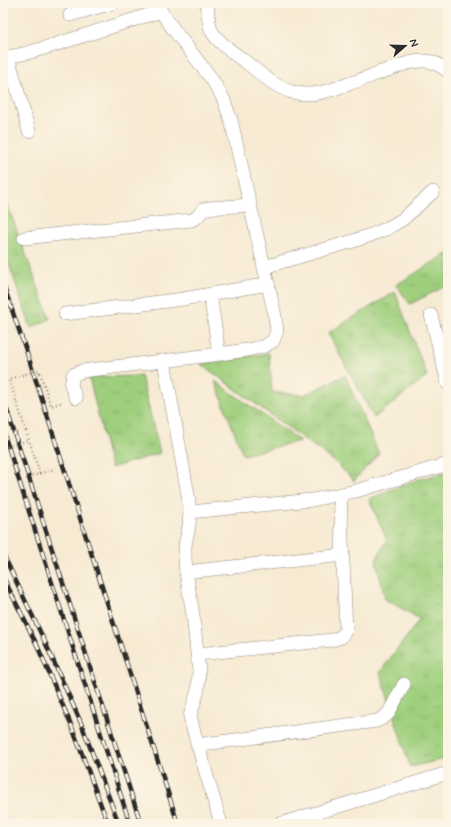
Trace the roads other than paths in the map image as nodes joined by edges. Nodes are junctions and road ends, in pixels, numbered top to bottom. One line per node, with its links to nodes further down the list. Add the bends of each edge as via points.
1 (113, 3): 4 (street)
2 (207, 3): 6 (street, via 211,30 218,38 278,86 291,92 311,94 331,90 418,61 432,62)
3 (158, 7): 5 (street, via 51,46); 9 (street, via 223,98 231,120)
4 (70, 15)
5 (6, 58): 7 (street)
6 (448, 71)
7 (29, 131)
8 (433, 192): 11 (street, via 404,219 388,228)
9 (250, 205): 10 (street, via 204,209 192,220); 11 (street)
10 (24, 238)
11 (264, 267): 12 (street)
12 (268, 284): 13 (street); 16 (street, via 277,331 273,341 265,346)
13 (210, 294): 14 (street); 16 (street)
14 (65, 314)
15 (431, 315): 18 (street)
16 (219, 354): 17 (street)
17 (164, 361): 19 (street, via 82,371 73,375 71,385); 22 (street)
18 (448, 384)
19 (76, 398)
20 (448, 464): 21 (street)
21 (340, 494): 22 (street, via 312,500); 23 (street)
22 (190, 512): 24 (street, via 190,526 185,545)
23 (343, 555): 24 (street); 25 (street, via 346,630 342,637)
24 (186, 572): 25 (street)
25 (198, 654): 27 (street, via 198,690 190,716)
26 (404, 684): 27 (street, via 388,714 377,722)
27 (197, 745): 30 (street)
28 (448, 773): 29 (street)
29 (315, 819): 31 (street)
30 (221, 824)
31 (280, 824)

